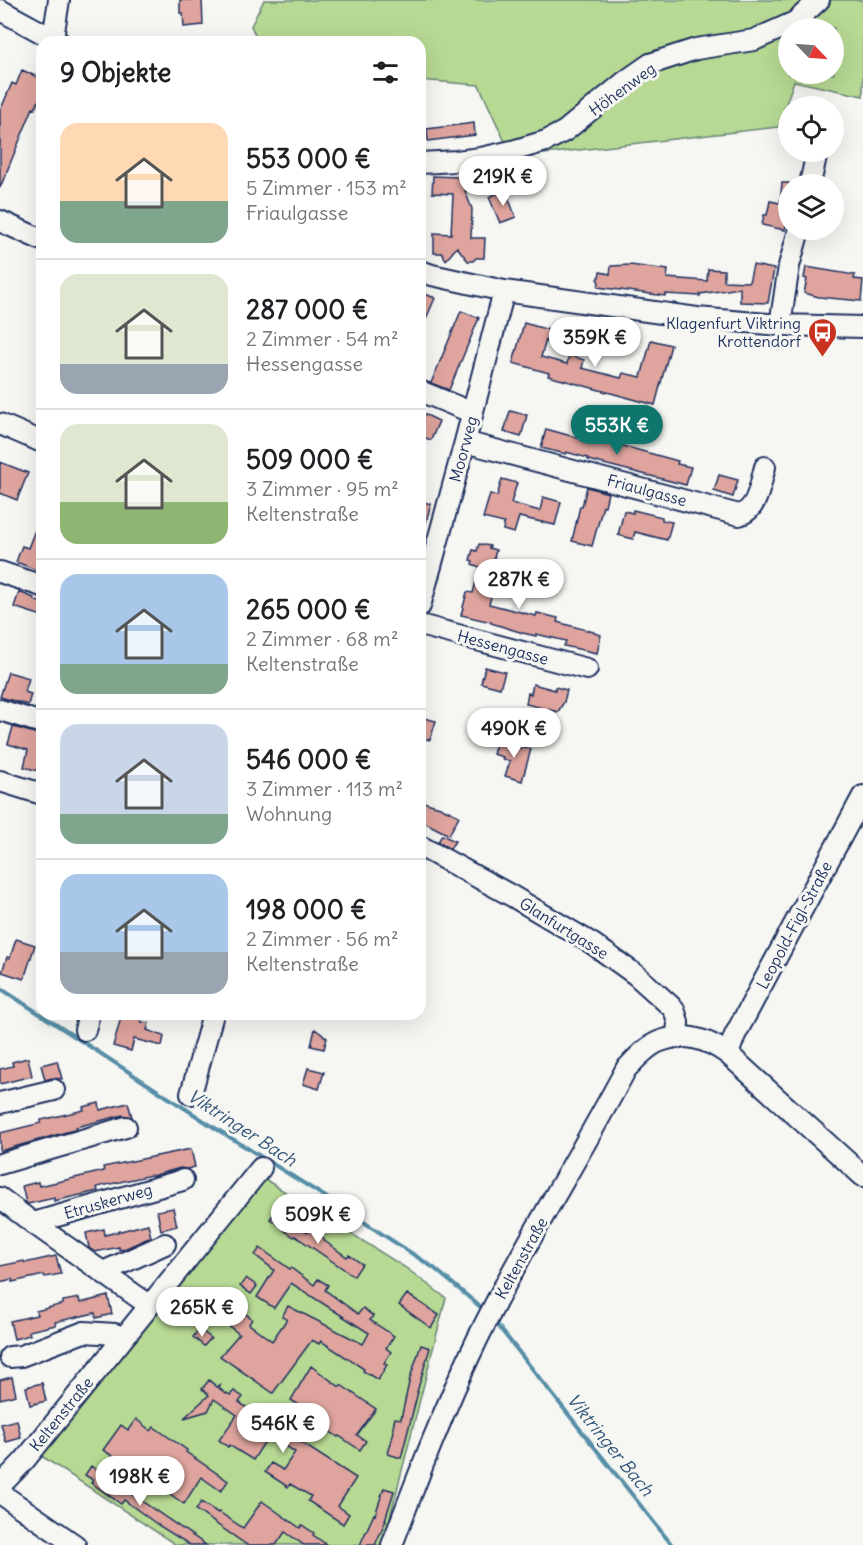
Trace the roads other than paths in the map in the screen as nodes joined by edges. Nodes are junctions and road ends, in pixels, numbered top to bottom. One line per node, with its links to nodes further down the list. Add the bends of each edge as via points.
1 (59, 0): 5 (street)
2 (819, 0): 6 (street, Höhenweg, via 795,22 753,40 696,49 650,64 565,131 546,141 481,158)
3 (0, 10): 4 (street)
4 (49, 36)
5 (56, 36)
6 (426, 163)
7 (0, 220): 8 (street)
8 (36, 237)
9 (796, 240): 12 (street)
10 (426, 273): 11 (street)
11 (504, 291): 12 (street, via 697,318); 15 (street, Moorweg)
12 (780, 325): 13 (street)
13 (863, 327)
14 (426, 393): 15 (street)
15 (473, 413): 18 (street, Moorweg)
16 (0, 424): 17 (street)
17 (36, 439)
18 (465, 442): 19 (street, Friaulgasse, via 739,515 747,513 753,505); 22 (street, Moorweg)
19 (765, 467)
20 (0, 572): 21 (street)
21 (36, 584)
22 (426, 584)
23 (426, 627): 24 (street, Hessengasse)
24 (587, 669)
25 (0, 710): 26 (street)
26 (36, 721)
27 (0, 781): 28 (street)
28 (36, 792)
29 (863, 796): 33 (street, Leopold-Figl-Straße, via 735,1035)
30 (426, 849): 32 (street, Glanfurtgasse, via 583,938 636,975 674,1009)
31 (211, 1020): 35 (street)
32 (677, 1037): 33 (street, via 692,1037); 52 (street, Keltenstraße, via 657,1042 626,1069 508,1279 423,1463)
33 (721, 1049): 40 (street)
34 (54, 1090): 36 (street)
35 (190, 1094)
36 (0, 1103)
37 (126, 1128): 38 (street)
38 (0, 1164)
39 (261, 1168): 46 (street, Keltenstraße)
40 (863, 1176)
41 (183, 1179): 43 (street, Etruskerweg)
42 (0, 1198): 43 (street, Etruskerweg)
43 (33, 1223): 45 (street, Etruskerweg)
44 (165, 1244): 45 (street)
45 (103, 1272): 46 (street, Etruskerweg)
46 (149, 1305): 47 (street, Keltenstraße)
47 (121, 1340): 48 (street, via 115,1334 84,1332); 49 (street, Keltenstraße)
48 (10, 1357)
49 (0, 1486)
50 (0, 1493): 51 (street)
51 (75, 1545)
52 (392, 1545)

